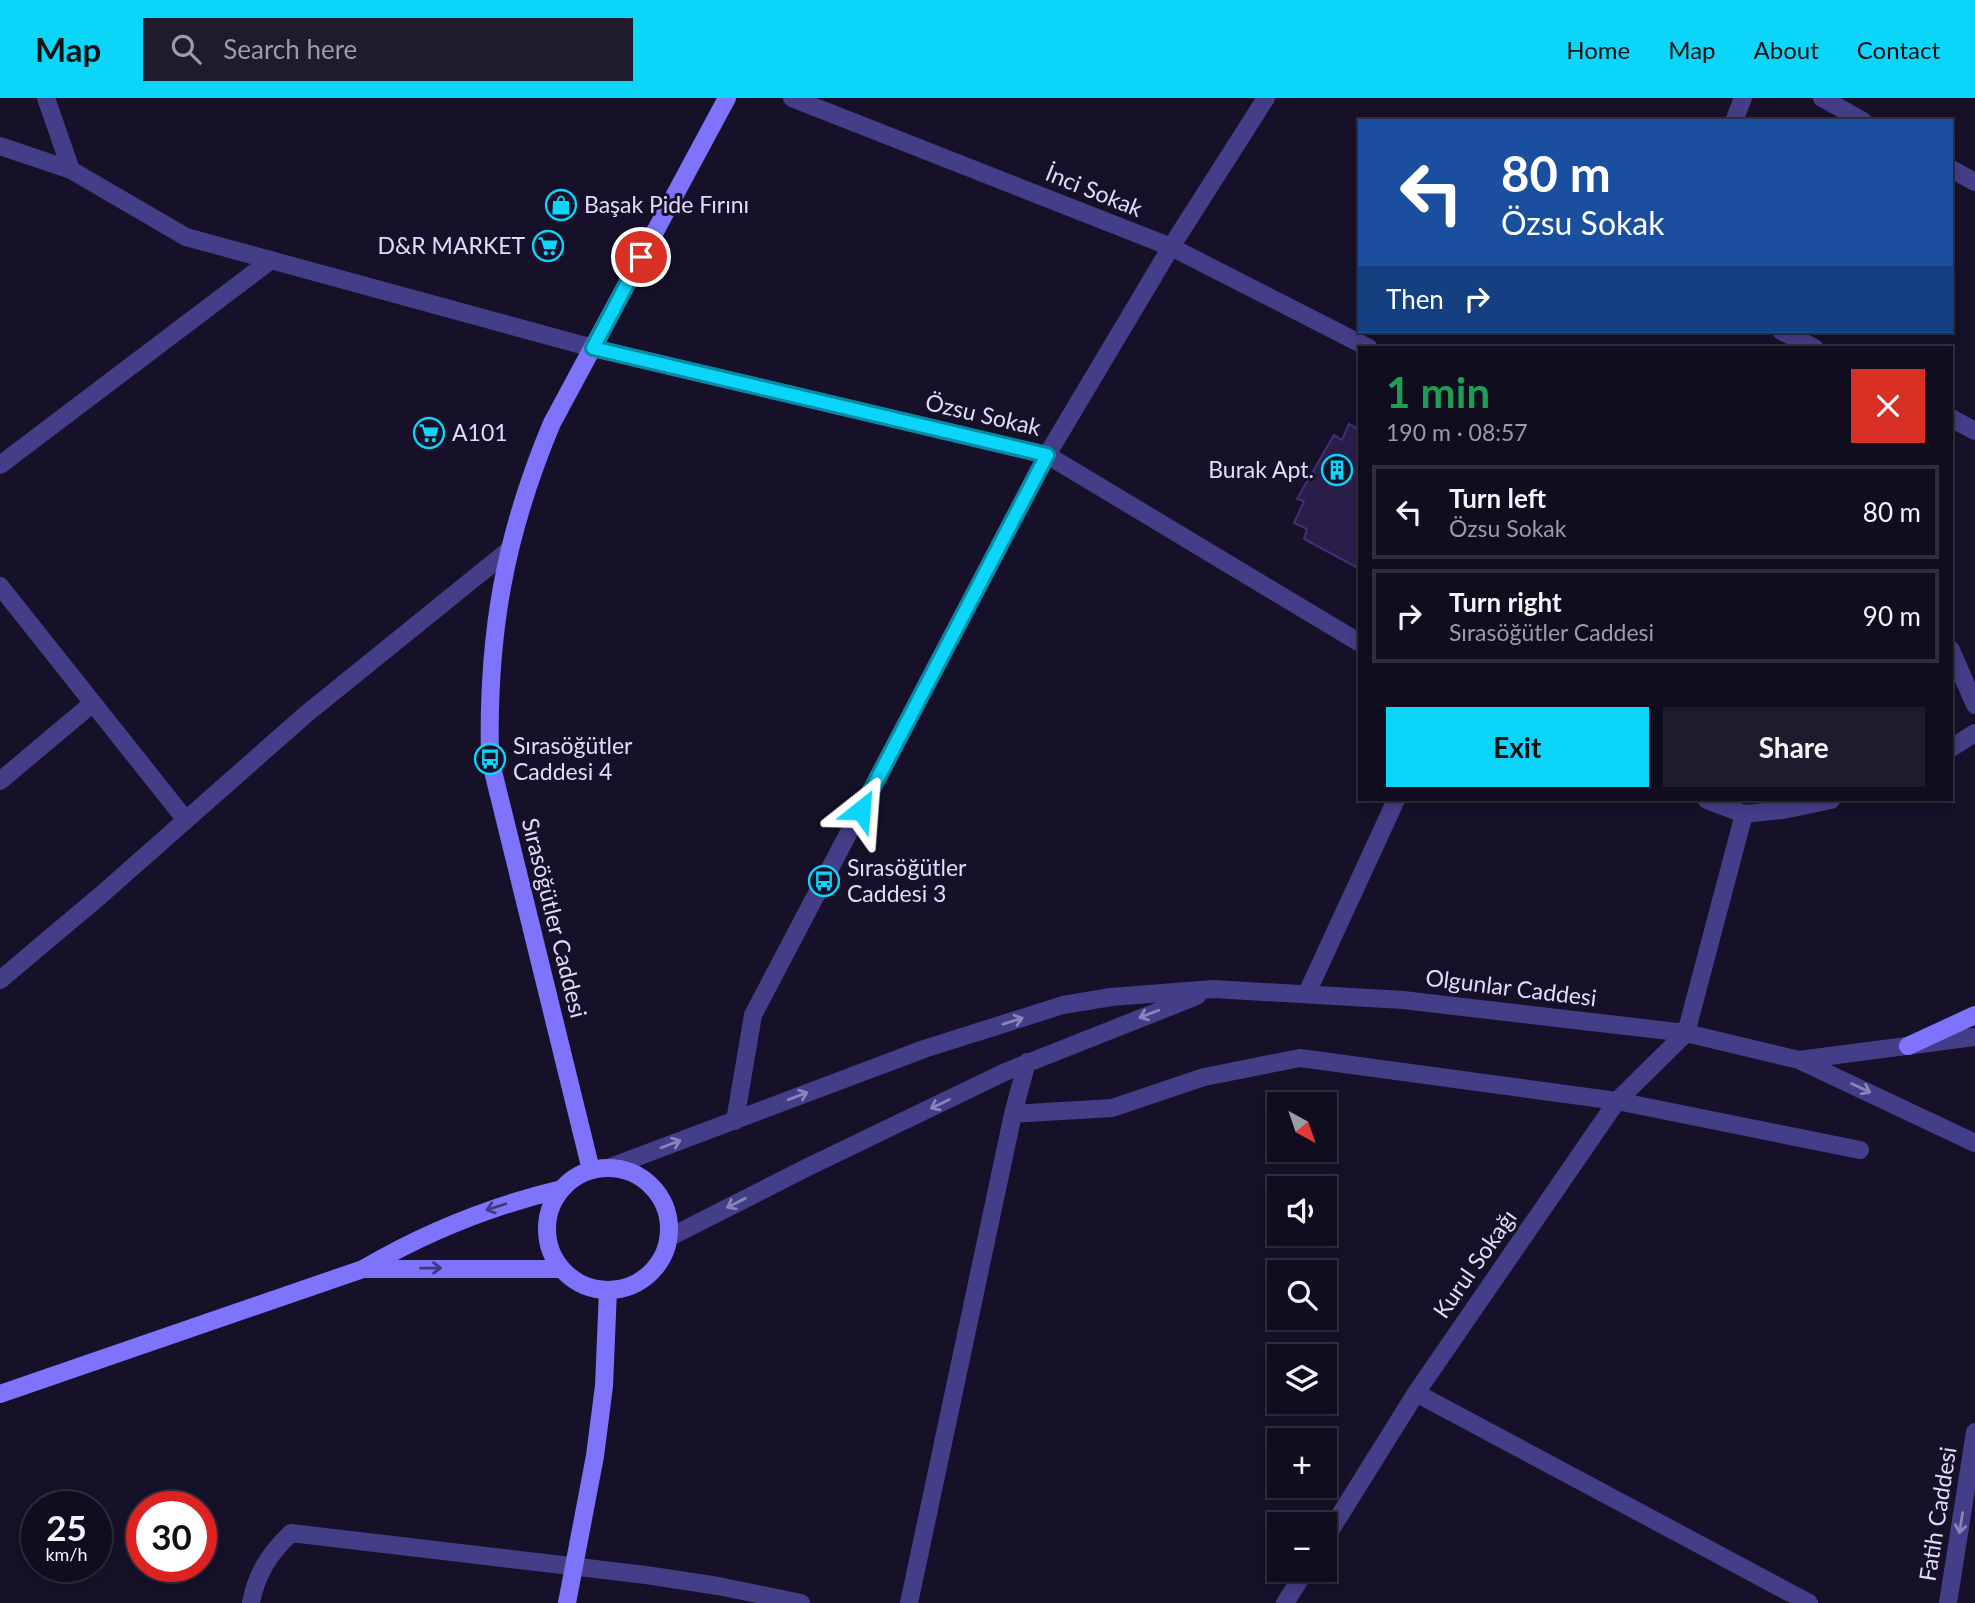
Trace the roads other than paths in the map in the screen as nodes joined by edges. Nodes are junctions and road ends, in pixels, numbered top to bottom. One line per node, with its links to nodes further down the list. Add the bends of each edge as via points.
1 (46, 98): 10 (street)
2 (726, 98): 18 (street, Sırasöğütler Caddesi)
3 (792, 98): 13 (street, İnci Sokak)
4 (1266, 98): 13 (street)
5 (1743, 98): 7 (street)
6 (1822, 98): 8 (street)
7 (1735, 119)
8 (1859, 119)
9 (0, 146): 10 (street, Özsu Sokak)
10 (71, 170): 14 (street, Özsu Sokak, via 186,237)
11 (1953, 170): 12 (street)
12 (1975, 183)
13 (1171, 247): 16 (street, İnci Sokak); 21 (street)
14 (271, 260): 18 (street, Özsu Sokak); 22 (street)
15 (1785, 333): 17 (street)
16 (1365, 346)
17 (1811, 346)
18 (593, 348): 21 (street, Özsu Sokak); 23 (street, Sırasöğütler Caddesi, via 532,470)
19 (1953, 419): 20 (street)
20 (1975, 431)
21 (1047, 455): 25 (street, Özsu Sokak); 48 (street, via 753,1015)
22 (0, 465)
23 (509, 550): 36 (street); 51 (street, Sırasöğütler Caddesi, via 491,663 490,759)
24 (0, 586): 27 (street)
25 (1358, 642)
26 (1953, 655): 28 (street)
27 (93, 703): 31 (street); 36 (street)
28 (1975, 705)
29 (1975, 733): 30 (street)
30 (1953, 747)
31 (0, 781)
32 (1396, 801): 39 (street)
33 (1710, 801): 35 (street)
34 (1826, 801): 35 (street)
35 (1744, 814): 41 (street)
36 (185, 819): 37 (street)
37 (0, 980)
38 (1213, 989): 39 (street, Olgunlar Caddesi); 45 (street, one-way to 45); 48 (street, Olgunlar Caddesi, one-way to 38, via 924,1049 1063,1005)
39 (1307, 993): 41 (street, Olgunlar Caddesi)
40 (1975, 1015): 43 (street)
41 (1686, 1033): 44 (street, Olgunlar Caddesi); 46 (street, Kurul Sokağı)
42 (1975, 1037): 43 (street, Olgunlar Caddesi)
43 (1908, 1046): 44 (street, Olgunlar Caddesi)
44 (1799, 1060): 49 (street, Olgunlar Caddesi, one-way to 49)
45 (1027, 1062): 47 (street); 53 (street, one-way to 53)
46 (1617, 1101): 47 (street, via 1300,1058 1204,1077 1112,1108); 50 (street); 57 (street, Kurul Sokağı)
47 (1013, 1114): 66 (street)
48 (734, 1121): 51 (street, Olgunlar Caddesi, one-way to 48)
49 (1975, 1143)
50 (1860, 1150)
51 (599, 1169): 52 (street); 53 (street, via 625,1171 654,1189 666,1212)
52 (562, 1189): 54 (street, one-way to 54, via 480,1212); 55 (street, via 552,1203 547,1229 552,1254)
53 (668, 1238): 56 (street, via 663,1255 647,1275 624,1288)
54 (363, 1269): 55 (street, one-way to 55); 58 (street)
55 (561, 1269): 56 (street, via 582,1284)
56 (608, 1290): 61 (street, via 595,1456)
57 (1416, 1393): 60 (street, Kurul Sokağı); 68 (street)
58 (0, 1394)
59 (1975, 1432): 69 (street, Fatih Caddesi, one-way to 69)
60 (1337, 1520)
61 (573, 1566): 63 (street, via 290,1534 269,1557 253,1588); 64 (street); 65 (street)
62 (1298, 1582): 67 (street)
63 (251, 1603)
64 (568, 1603)
65 (801, 1603)
66 (909, 1603)
67 (1285, 1603)
68 (1809, 1603)
69 (1948, 1603)

